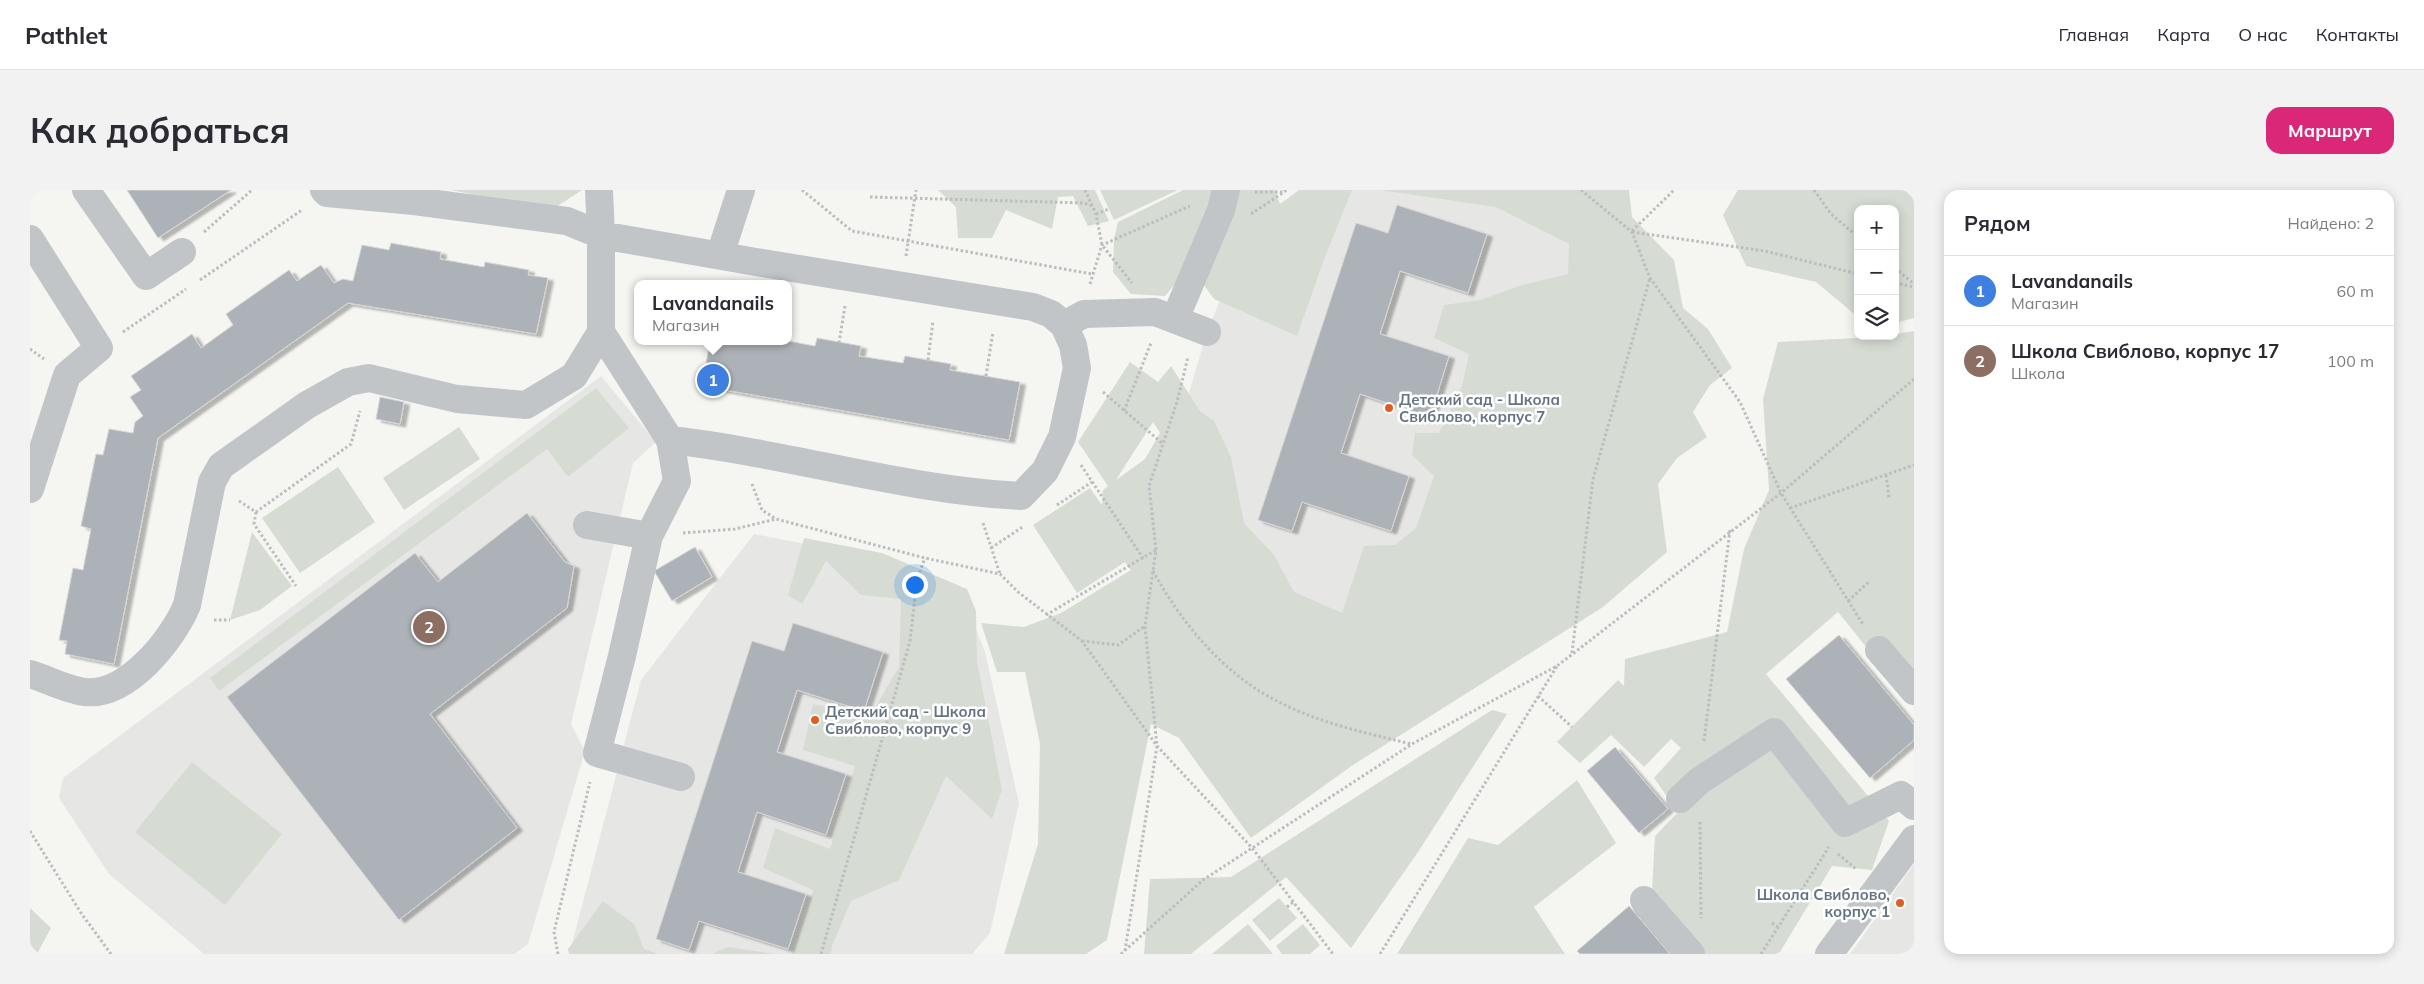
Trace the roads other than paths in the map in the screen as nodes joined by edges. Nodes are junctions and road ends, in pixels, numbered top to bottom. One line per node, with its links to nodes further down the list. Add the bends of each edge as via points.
1 (86, 190): 8 (street, via 146,276)
2 (599, 190): 6 (street)
3 (741, 190): 9 (street)
4 (1226, 190): 10 (street, via 1183,323)
5 (326, 191): 6 (street, via 567,221)
6 (602, 235): 9 (street); 11 (street)
7 (30, 239): 13 (street, via 99,348 67,375)
8 (182, 252)
9 (720, 255): 10 (street, via 1033,307)
10 (1074, 319): 12 (street, via 1073,345 1077,368 1062,437 1044,471 1021,496 973,493)
11 (601, 332): 12 (street); 17 (street, via 574,376 526,405 457,399 369,378 348,382 307,405 221,466 212,482 187,605 181,620 153,658 130,678 106,689 86,692)
12 (670, 440): 15 (street, via 677,481)
13 (30, 489)
14 (587, 525): 15 (street)
15 (649, 536): 19 (street, via 596,753)
16 (1879, 650): 18 (street)
17 (30, 674)
18 (1914, 691)
19 (681, 777)
20 (1910, 793): 21 (street, via 1845,823 1774,732 1699,781)
21 (1680, 800)
22 (1914, 839): 25 (street)
23 (1644, 900): 24 (street)
24 (1691, 954)
25 (1829, 954)

